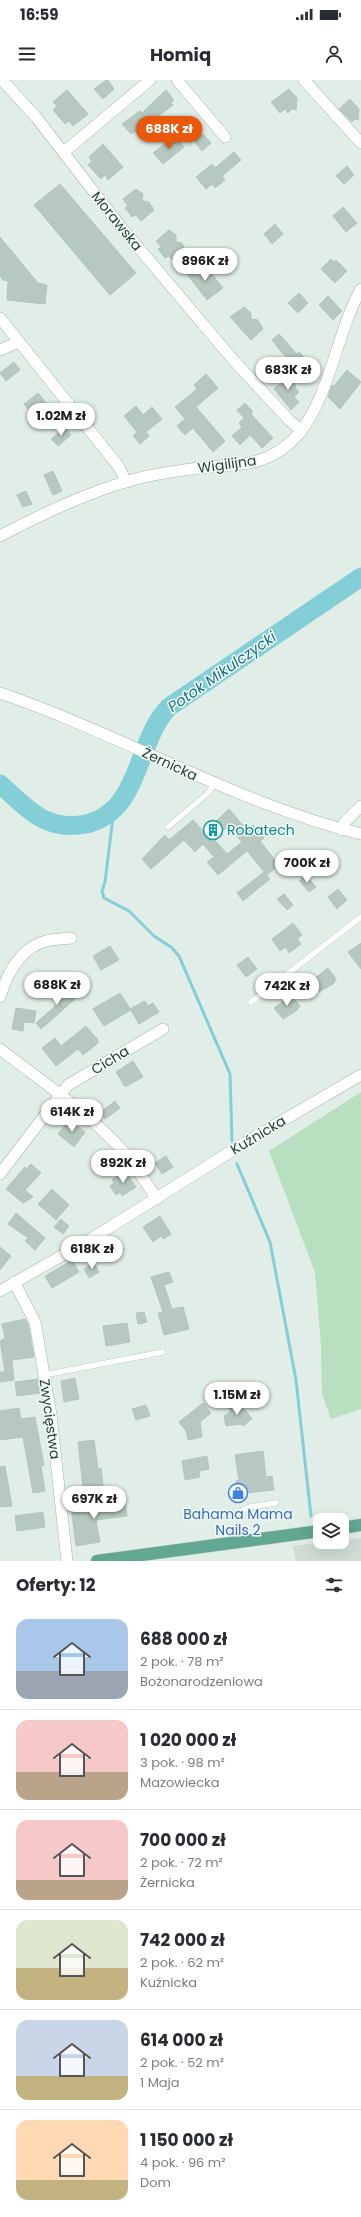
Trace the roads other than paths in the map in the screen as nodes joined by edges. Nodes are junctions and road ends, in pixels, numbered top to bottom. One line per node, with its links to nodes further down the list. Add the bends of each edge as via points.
1 (2, 80): 7 (street, Morawska)
2 (150, 80): 7 (street)
3 (177, 80): 5 (street)
4 (304, 80): 6 (street)
5 (225, 137)
6 (361, 143)
7 (64, 152): 12 (street, Morawska, via 121,227 235,362)
8 (361, 289): 12 (street, Wigilijna, via 350,312 329,374)
9 (0, 318): 10 (street)
10 (19, 342): 11 (street); 13 (street, via 119,467)
11 (0, 350)
12 (301, 430): 13 (street, Wigilijna, via 288,445 256,462 205,467)
13 (126, 482): 14 (street, Wigilijna, via 40,516)
14 (0, 536)
15 (0, 693): 16 (street, Żernicka, via 160,758)
16 (214, 784): 18 (lane, via 208,793); 19 (street, Żernicka, via 290,814)
17 (361, 806): 19 (street, via 344,823)
18 (168, 827)
19 (342, 830): 20 (street, Żernicka)
20 (361, 834)
21 (361, 917): 24 (lane)
22 (71, 938): 23 (street, via 46,941 30,948 15,964)
23 (0, 997)
24 (250, 1002)
25 (163, 1029): 28 (street, Cicha, via 68,1085)
26 (0, 1048): 28 (street)
27 (361, 1075): 30 (street, Kuźnicka, via 246,1142)
28 (61, 1096): 29 (street, Cicha); 30 (street, via 123,1152)
29 (0, 1174)
30 (157, 1199): 31 (street, Kuźnicka)
31 (14, 1282): 32 (street, Kuźnicka); 34 (street, Zwycięstwa, via 35,1322)
32 (0, 1290)
33 (163, 1352): 34 (lane)
34 (44, 1375): 40 (street, Zwycięstwa)
35 (276, 1503): 36 (lane, via 250,1507)
36 (232, 1516)
37 (361, 1525): 38 (main road)
38 (349, 1527)
39 (313, 1532): 41 (main road)
40 (67, 1561)
41 (97, 1561)

